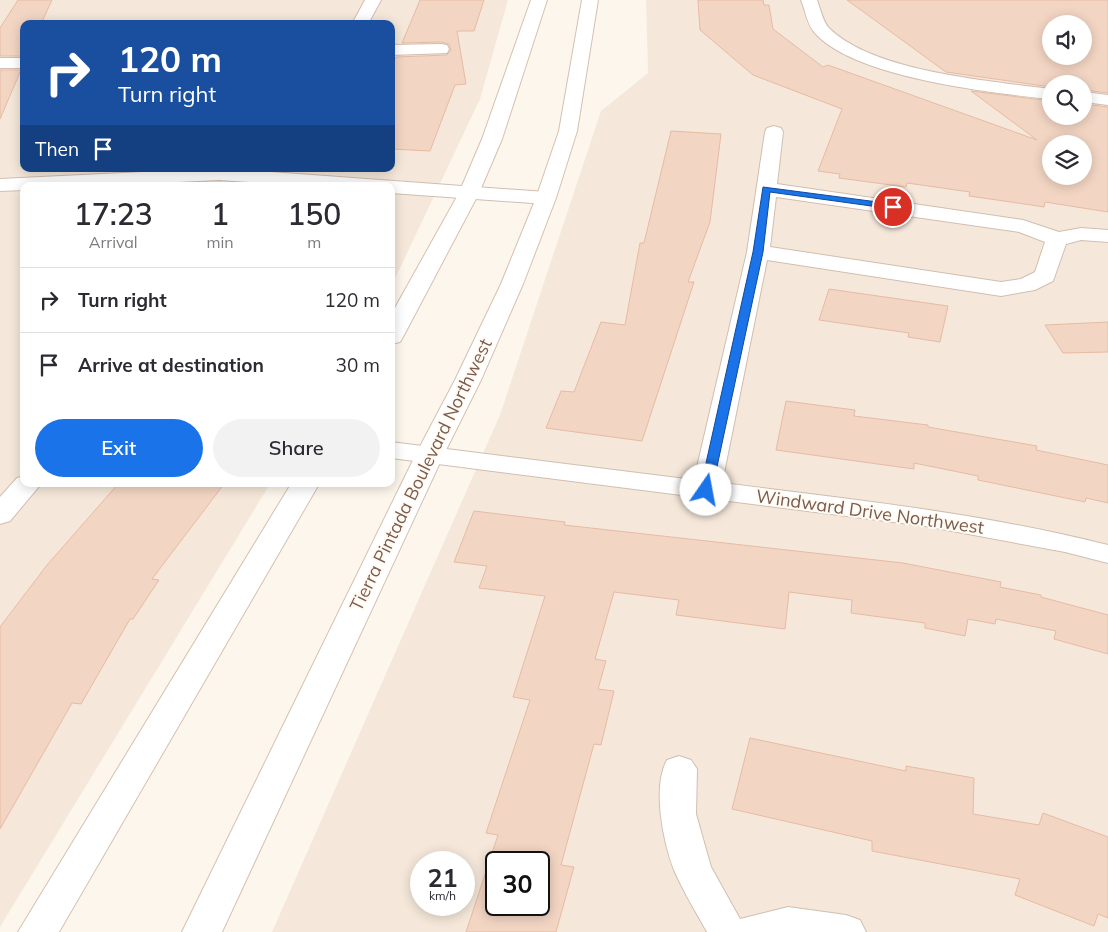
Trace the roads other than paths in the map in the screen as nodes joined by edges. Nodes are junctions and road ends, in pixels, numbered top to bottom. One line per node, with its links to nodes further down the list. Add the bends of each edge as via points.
1 (373, 0): 5 (street)
2 (538, 0): 20 (street, via 492,139)
3 (590, 0): 21 (street, Tierra Pintada Boulevard Northwest, via 568,131)
4 (809, 0): 10 (street, via 820,29 839,44 869,60 947,81)
5 (362, 20)
6 (441, 49): 7 (street)
7 (395, 50)
8 (20, 62): 9 (street)
9 (0, 63)
10 (1042, 93)
11 (1092, 98): 12 (street)
12 (1108, 100)
13 (774, 132): 19 (street)
14 (60, 182): 15 (street, via 220,174)
15 (274, 182)
16 (20, 184): 17 (street)
17 (0, 185)
18 (395, 187): 20 (street)
19 (766, 189): 23 (street, via 1023,226); 24 (street)
20 (469, 193): 21 (street); 25 (street)
21 (546, 198): 27 (street, Tierra Pintada Boulevard Northwest, via 512,284)
22 (1108, 236): 23 (street, via 1081,234)
23 (1057, 239): 24 (street, via 1045,276 1027,285 1001,289)
24 (758, 252): 30 (street)
25 (395, 330)
26 (395, 450): 27 (street, Windward Drive Northwest)
27 (430, 454): 30 (street, Windward Drive Northwest); 35 (street, Tierra Pintada Boulevard Northwest)
28 (24, 487): 31 (street)
29 (303, 487): 34 (street)
30 (706, 490): 32 (street, Windward Drive Northwest, via 925,517)
31 (0, 515)
32 (1108, 554)
33 (679, 769): 36 (street, via 678,814 693,868)
34 (38, 932)
35 (202, 932)
36 (726, 932)
37 (750, 932): 38 (street, via 788,924)
38 (846, 932)

